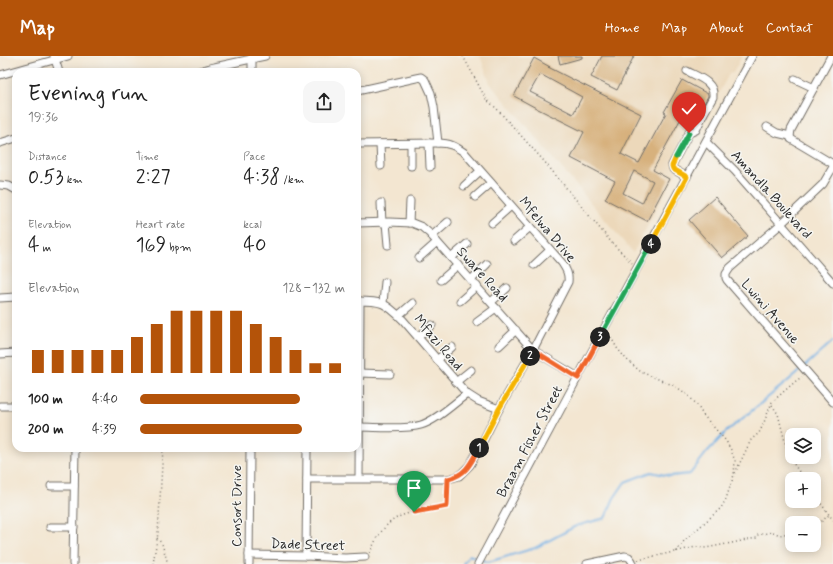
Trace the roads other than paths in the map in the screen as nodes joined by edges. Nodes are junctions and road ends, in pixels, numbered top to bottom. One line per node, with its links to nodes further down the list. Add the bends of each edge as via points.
1 (68, 56): 6 (street)
2 (265, 56): 5 (street)
3 (752, 56): 20 (street, Braam Fisher Street)
4 (831, 56): 15 (street)
5 (252, 57): 9 (street); 10 (street)
6 (54, 58): 7 (street); 8 (street)
7 (22, 68)
8 (58, 68)
9 (210, 68)
10 (252, 68)
11 (12, 71): 13 (street)
12 (687, 71): 33 (street, via 711,86 714,94 696,130 689,133 672,166)
13 (0, 75)
14 (795, 79): 15 (street)
15 (814, 88): 18 (street)
16 (361, 90): 23 (street, via 423,78 431,93)
17 (767, 127): 18 (street)
18 (790, 136): 27 (street)
19 (12, 139): 21 (street)
20 (706, 142): 33 (street, Braam Fisher Street); 47 (street, Amandla Boulevard)
21 (0, 143)
22 (429, 143): 23 (street, Mfelwa Drive); 26 (street, Mfelwa Drive); 30 (street)
23 (438, 143): 32 (street, Mfelwa Drive, via 448,143 465,153)
24 (361, 144): 25 (street, Mfelwa Drive)
25 (380, 144): 26 (street, Mfelwa Drive); 28 (street)
26 (411, 144): 29 (street)
27 (833, 164)
28 (381, 166)
29 (411, 166)
30 (430, 167)
31 (833, 167): 47 (street, via 823,184)
32 (480, 171): 34 (street, Mfelwa Drive); 36 (street)
33 (687, 177): 87 (street, Braam Fisher Street)
34 (491, 184): 38 (street); 41 (street, Mfelwa Drive)
35 (0, 185): 37 (street)
36 (464, 186)
37 (12, 188)
38 (475, 197)
39 (410, 201): 45 (street)
40 (381, 203): 44 (street)
41 (512, 206): 46 (street); 48 (street, Mfelwa Drive)
42 (448, 222): 49 (street)
43 (361, 223): 44 (street, Sware Road)
44 (384, 223): 45 (street, Sware Road); 53 (street)
45 (409, 223): 49 (street, Sware Road, via 422,227)
46 (492, 223)
47 (782, 223): 63 (street, Amandla Boulevard); 90 (street, Lwini Avenue, via 727,271 727,280)
48 (530, 227): 50 (street); 54 (street, Mfelwa Drive)
49 (432, 236): 51 (street, Sware Road)
50 (514, 241)
51 (437, 242): 55 (street); 56 (street, Sware Road)
52 (467, 244): 56 (street)
53 (388, 245)
54 (550, 250): 59 (street); 80 (street, Mfelwa Drive, via 566,268 569,278)
55 (419, 258)
56 (451, 258): 58 (street, Sware Road)
57 (487, 264): 61 (street)
58 (458, 265): 60 (street); 61 (street, Sware Road)
59 (534, 265)
60 (441, 280)
61 (471, 280): 64 (street, Sware Road)
62 (385, 282): 70 (street)
63 (833, 283)
64 (477, 286): 69 (street); 72 (street, Sware Road)
65 (507, 288): 72 (street)
66 (12, 297): 67 (street)
67 (0, 298)
68 (361, 301): 70 (street)
69 (460, 301)
70 (383, 303): 73 (street, Mfazi Road)
71 (413, 303): 73 (street)
72 (493, 305): 74 (street); 76 (street, Sware Road)
73 (399, 316): 77 (street, Mfazi Road)
74 (477, 322)
75 (432, 325): 77 (street)
76 (516, 330): 78 (street); 80 (street, Sware Road)
77 (418, 337): 83 (street, Mfazi Road)
78 (499, 346)
79 (452, 347): 83 (street)
80 (533, 350): 87 (street, Sware Road); 93 (street, Mfelwa Drive)
81 (12, 353): 82 (street)
82 (0, 354)
83 (437, 360): 88 (street, Mfazi Road)
84 (471, 370): 88 (street)
85 (361, 374): 86 (street)
86 (390, 374)
87 (578, 378): 111 (street, Braam Fisher Street)
88 (456, 382): 89 (street, Mfazi Road)
89 (467, 394): 93 (street, Mfazi Road); 94 (street, via 438,416 421,425 397,428)
90 (833, 402)
91 (0, 406): 92 (street)
92 (12, 406)
93 (499, 409): 99 (street, Mfelwa Drive, via 470,465 459,476 448,479)
94 (361, 427)
95 (75, 452): 102 (street)
96 (250, 452): 105 (street, Consort Drive)
97 (307, 452): 100 (street)
98 (359, 452): 99 (street)
99 (359, 478): 100 (street)
100 (306, 479): 106 (street)
101 (51, 486): 102 (street)
102 (74, 486): 104 (street)
103 (50, 527): 104 (street)
104 (74, 527): 109 (street)
105 (249, 555): 106 (street, Dade Street); 110 (street, Consort Drive)
106 (306, 556): 107 (street, Dade Street)
107 (365, 557)
108 (632, 563): 112 (street, via 629,557 625,556)
109 (74, 564)
110 (249, 564)
111 (478, 564)
112 (587, 564)

